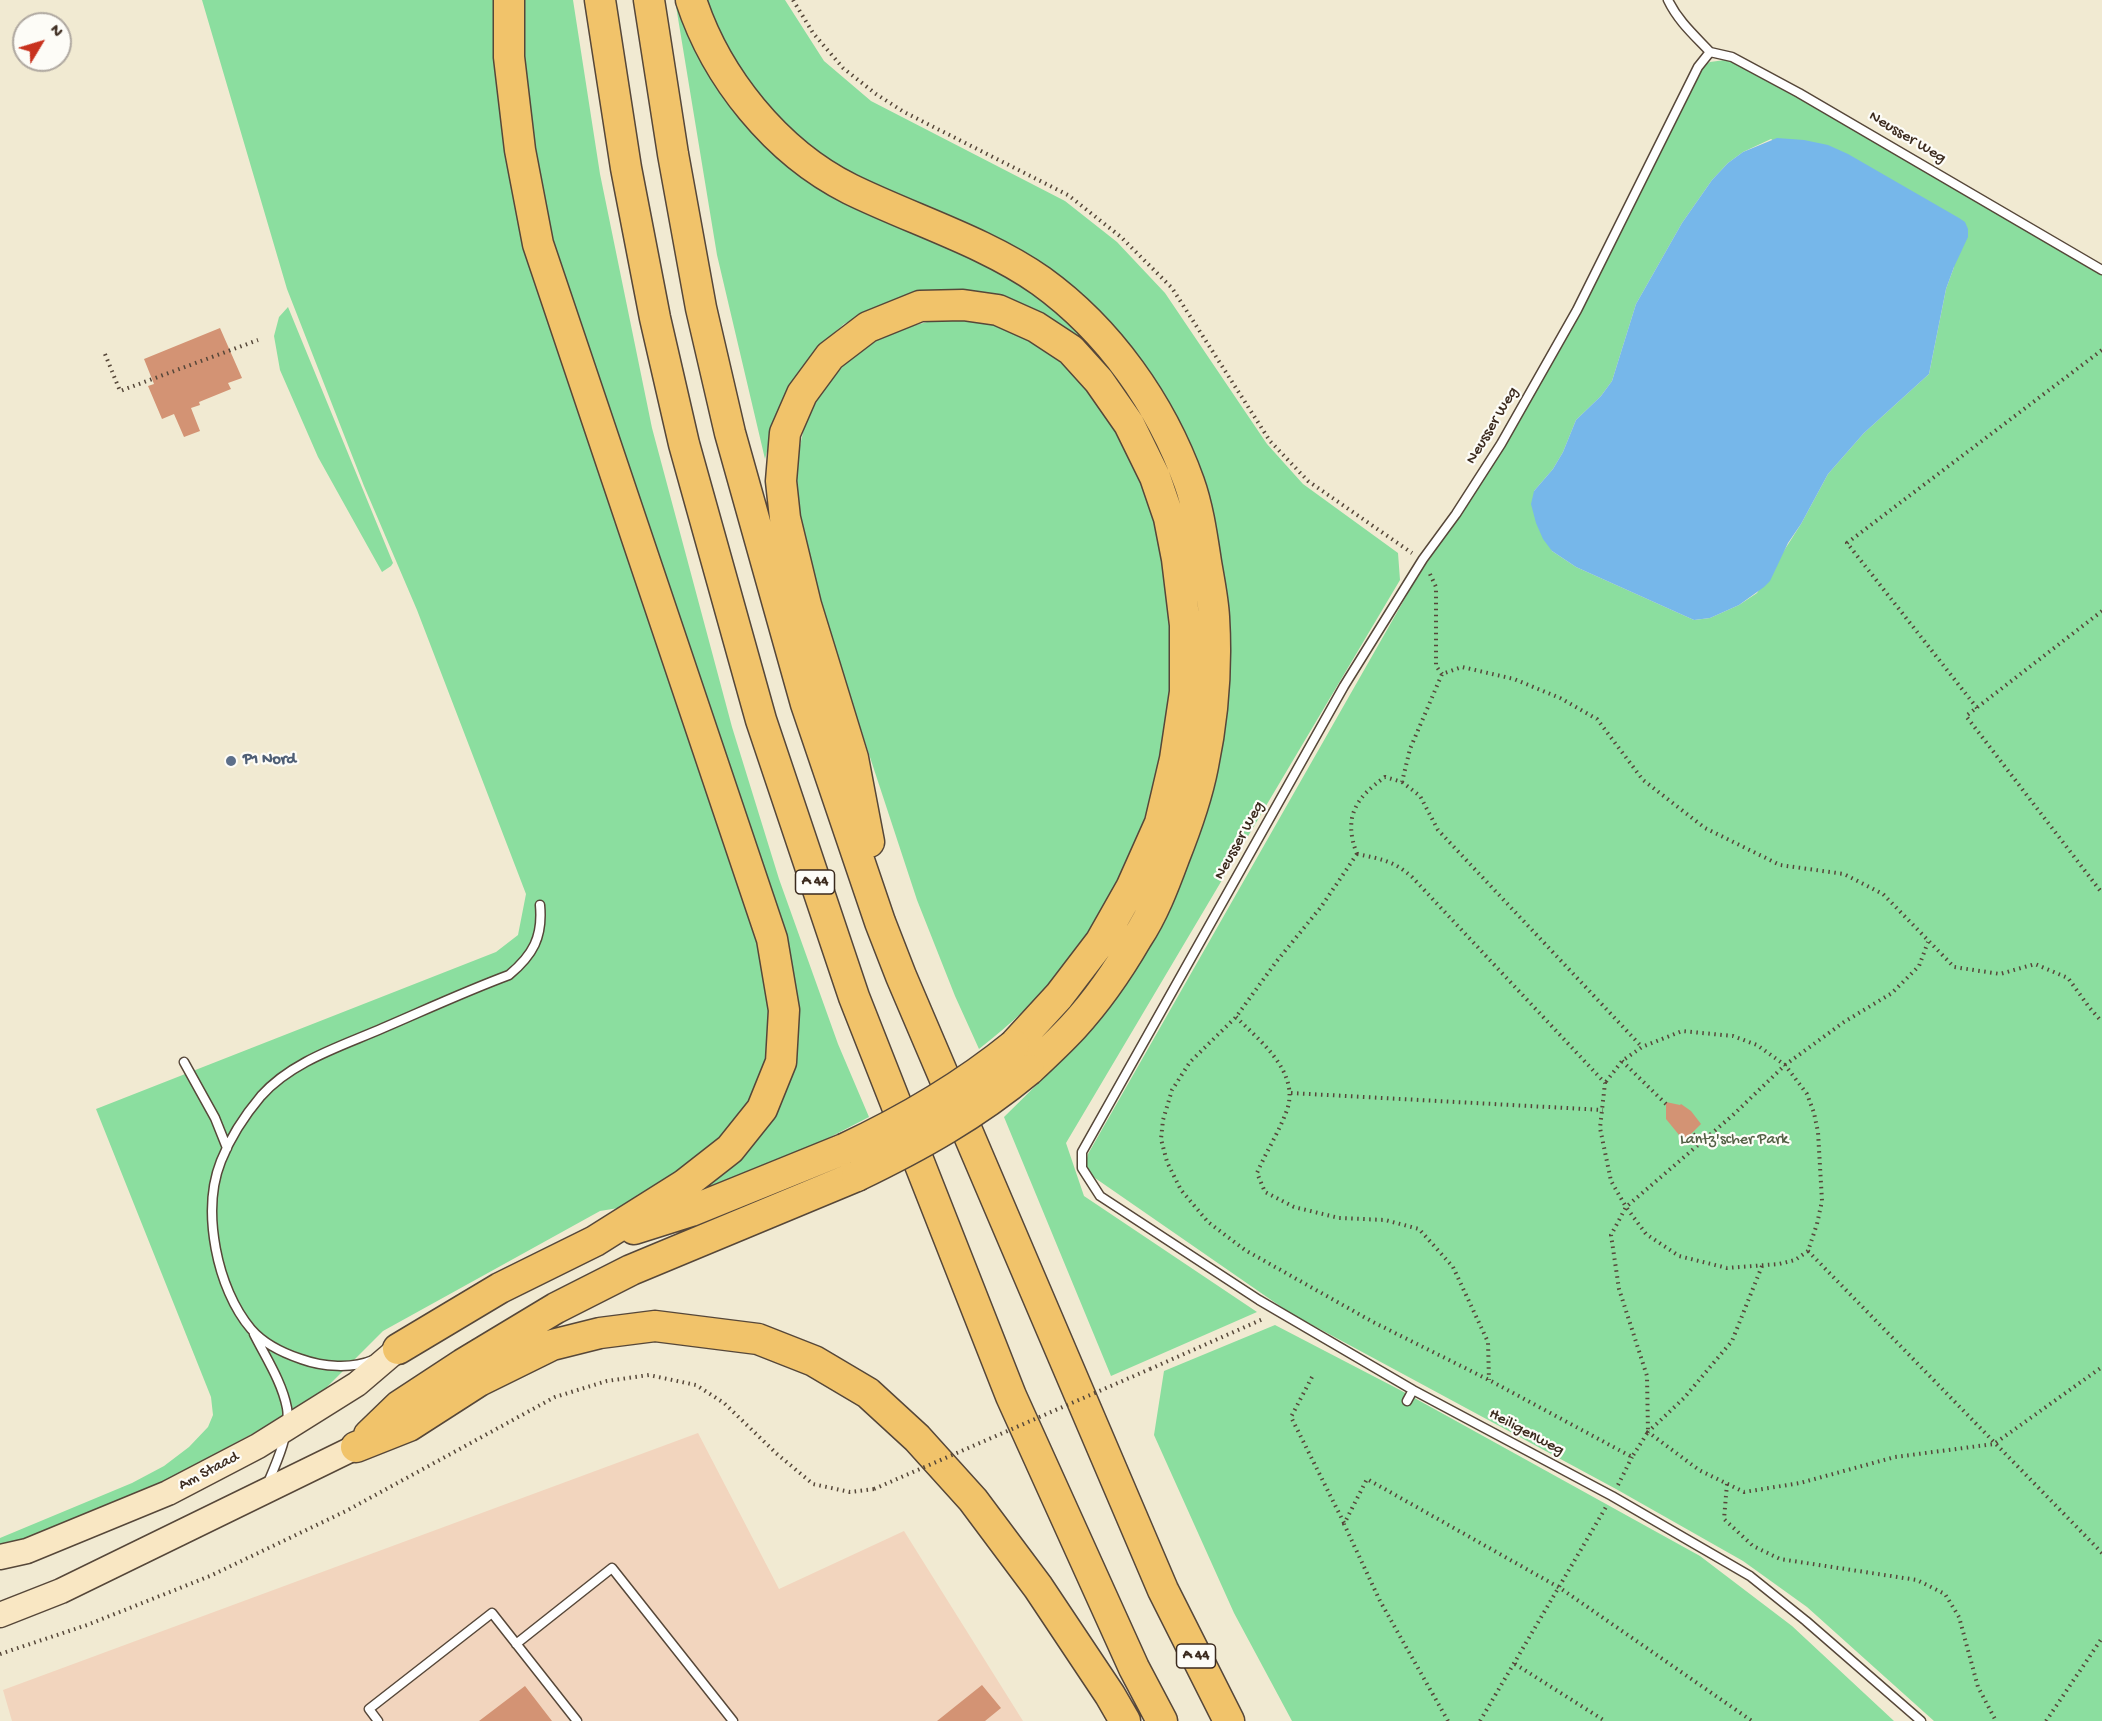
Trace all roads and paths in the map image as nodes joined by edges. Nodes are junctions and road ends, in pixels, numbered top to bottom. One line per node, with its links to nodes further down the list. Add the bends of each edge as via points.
1 (509, 0): 37 (highway, via 509,57 520,150 538,244 772,939 784,1010 781,1062 762,1109 730,1149 684,1185)
2 (600, 0): 69 (highway, A 44, via 626,168 655,318 684,444 761,720 854,997 1011,1396 1134,1668)
3 (649, 0): 20 (highway, A 44, via 699,296 730,433 806,704)
4 (691, 0): 51 (highway, bridge, via 717,60 743,100 800,157 846,188 1000,257 1040,280 1077,311 1139,383 1169,435 1190,484 1203,540 1214,615 1213,701 1203,769 1185,829 1139,937 1074,1026 996,1098 938,1135 856,1176 631,1270 556,1308 399,1406)
5 (793, 0): 12 (path, via 813,33 843,68 876,94 1068,195 1121,237 1172,288 1270,441 1308,481)
6 (1668, 0): 7 (lane, via 1685,26)
7 (1710, 52): 8 (lane, Neusser Weg, via 1732,57 1799,93); 12 (lane, Neusser Weg, via 1698,67 1571,320 1501,444)
8 (2102, 270)
9 (258, 340): 11 (path, via 120,391)
10 (2102, 351): 15 (path, via 1847,543)
11 (105, 354)
12 (1423, 560): 14 (path, via 1436,587 1436,666); 35 (lane, Neusser Weg, via 1344,686 1082,1152 1082,1168)
13 (2102, 611): 15 (path)
14 (1442, 675): 16 (path, via 1410,749); 21 (path, via 1462,667 1487,671 1560,698 1597,719 1643,780 1705,828 1780,866 1844,874 1883,894)
15 (1977, 708): 18 (path, via 1966,716)
16 (1402, 782): 17 (path, via 1385,777 1367,789 1358,802 1351,818 1351,838); 24 (path, via 1420,795 1438,830)
17 (1357, 854): 22 (path); 28 (path, via 1398,865 1412,877)
18 (2102, 892)
19 (540, 905): 34 (lane, via 539,934 533,949 509,975 296,1067 263,1094)
20 (880, 922): 37 (highway, bridge, via 854,758 806,605 785,519 781,481 785,433 802,394 830,356 868,327 920,306 963,305 998,310 1036,327 1071,350 1100,381 1129,424 1155,477 1169,518 1185,625 1185,692 1160,823 1131,888 1101,941 1059,996 1014,1045 981,1071 923,1110 844,1149 691,1211); 70 (highway, A 44, via 1163,1590)
21 (1928, 942): 23 (path, via 1954,968 2000,974 2035,964 2068,978); 27 (path, via 1919,966 1892,993)
22 (1236, 1017): 29 (path, via 1285,1072); 45 (path, via 1190,1062 1172,1090 1161,1139 1181,1190 1208,1222 1245,1250 1373,1322)
23 (2102, 1022)
24 (1642, 1047): 25 (path); 27 (path, via 1682,1031 1732,1036 1757,1045)
25 (1622, 1061): 28 (path); 30 (path)
26 (184, 1062): 34 (lane)
27 (1785, 1065): 33 (path); 38 (path, via 1807,1094 1818,1132 1822,1202)
28 (1605, 1083): 31 (path)
29 (1291, 1093): 31 (path); 45 (path, via 1257,1173 1265,1192 1294,1207 1339,1218 1385,1220 1419,1229 1453,1267 1488,1342)
30 (1668, 1106)
31 (1603, 1110): 36 (path, via 1600,1128 1611,1181)
32 (1693, 1134): 33 (path)
33 (1701, 1142): 36 (path)
34 (227, 1148): 41 (lane, via 214,1193 215,1246 238,1310)
35 (1100, 1196): 40 (lane, Heiligenweg)
36 (1626, 1207): 39 (path, via 1646,1234 1679,1256 1727,1268); 49 (path, via 1611,1235 1619,1288 1647,1376)
37 (595, 1241): 42 (highway, via 500,1288)
38 (1808, 1251): 39 (path, via 1795,1260); 50 (path)
39 (1762, 1266): 49 (path, via 1732,1341 1684,1398)
40 (1280, 1312): 46 (lane, Heiligenweg); 63 (path, bridge, via 874,1489 850,1492 813,1484 724,1402 696,1384 649,1375 608,1381 555,1397 346,1511 210,1576 87,1625)
41 (252, 1330): 42 (lane, via 268,1344 311,1363 340,1366 367,1362); 48 (lane, via 282,1390 287,1410)
42 (398, 1349): 48 (street, Am Staad, via 357,1384)
43 (2102, 1367): 50 (path)
44 (1312, 1377): 56 (path, via 1292,1418)
45 (1489, 1380): 52 (path)
46 (1413, 1390): 47 (lane); 55 (lane, Heiligenweg)
47 (1407, 1401)
48 (285, 1429): 54 (lane); 58 (street, Am Staad, via 161,1497 27,1551)
49 (1648, 1432): 52 (path); 53 (path, via 1699,1470)
50 (1994, 1444): 53 (path, via 1895,1457 1800,1483 1744,1492); 57 (path)
51 (356, 1447): 54 (street); 68 (highway, via 409,1426 479,1381 552,1344 655,1326 758,1339 814,1361 868,1393 917,1438 973,1500 1038,1587)
52 (1632, 1457): 55 (path)
53 (1727, 1484): 76 (path, via 1724,1519 1753,1546 1780,1559 1917,1580 1945,1594 1959,1617 1978,1686)
54 (263, 1494): 60 (street)
55 (1612, 1496): 59 (path); 75 (lane, Heiligenweg, via 1750,1576)
56 (1344, 1524): 59 (path, via 1367,1479); 71 (path, via 1380,1601)
57 (2102, 1553)
58 (0, 1557)
59 (1560, 1588): 64 (path); 74 (path)
60 (0, 1616)
61 (2102, 1638): 77 (path)
62 (516, 1644): 65 (lane, via 492,1613 369,1709); 66 (lane); 67 (lane, via 612,1568)
63 (0, 1654)
64 (1515, 1664): 72 (path); 73 (path)
65 (378, 1721)
66 (577, 1721)
67 (734, 1721)
68 (1125, 1721)
69 (1162, 1721)
70 (1229, 1721)
71 (1448, 1721)
72 (1480, 1721)
73 (1605, 1721)
74 (1752, 1721)
75 (1921, 1721)
76 (1996, 1721)
77 (2046, 1721)

